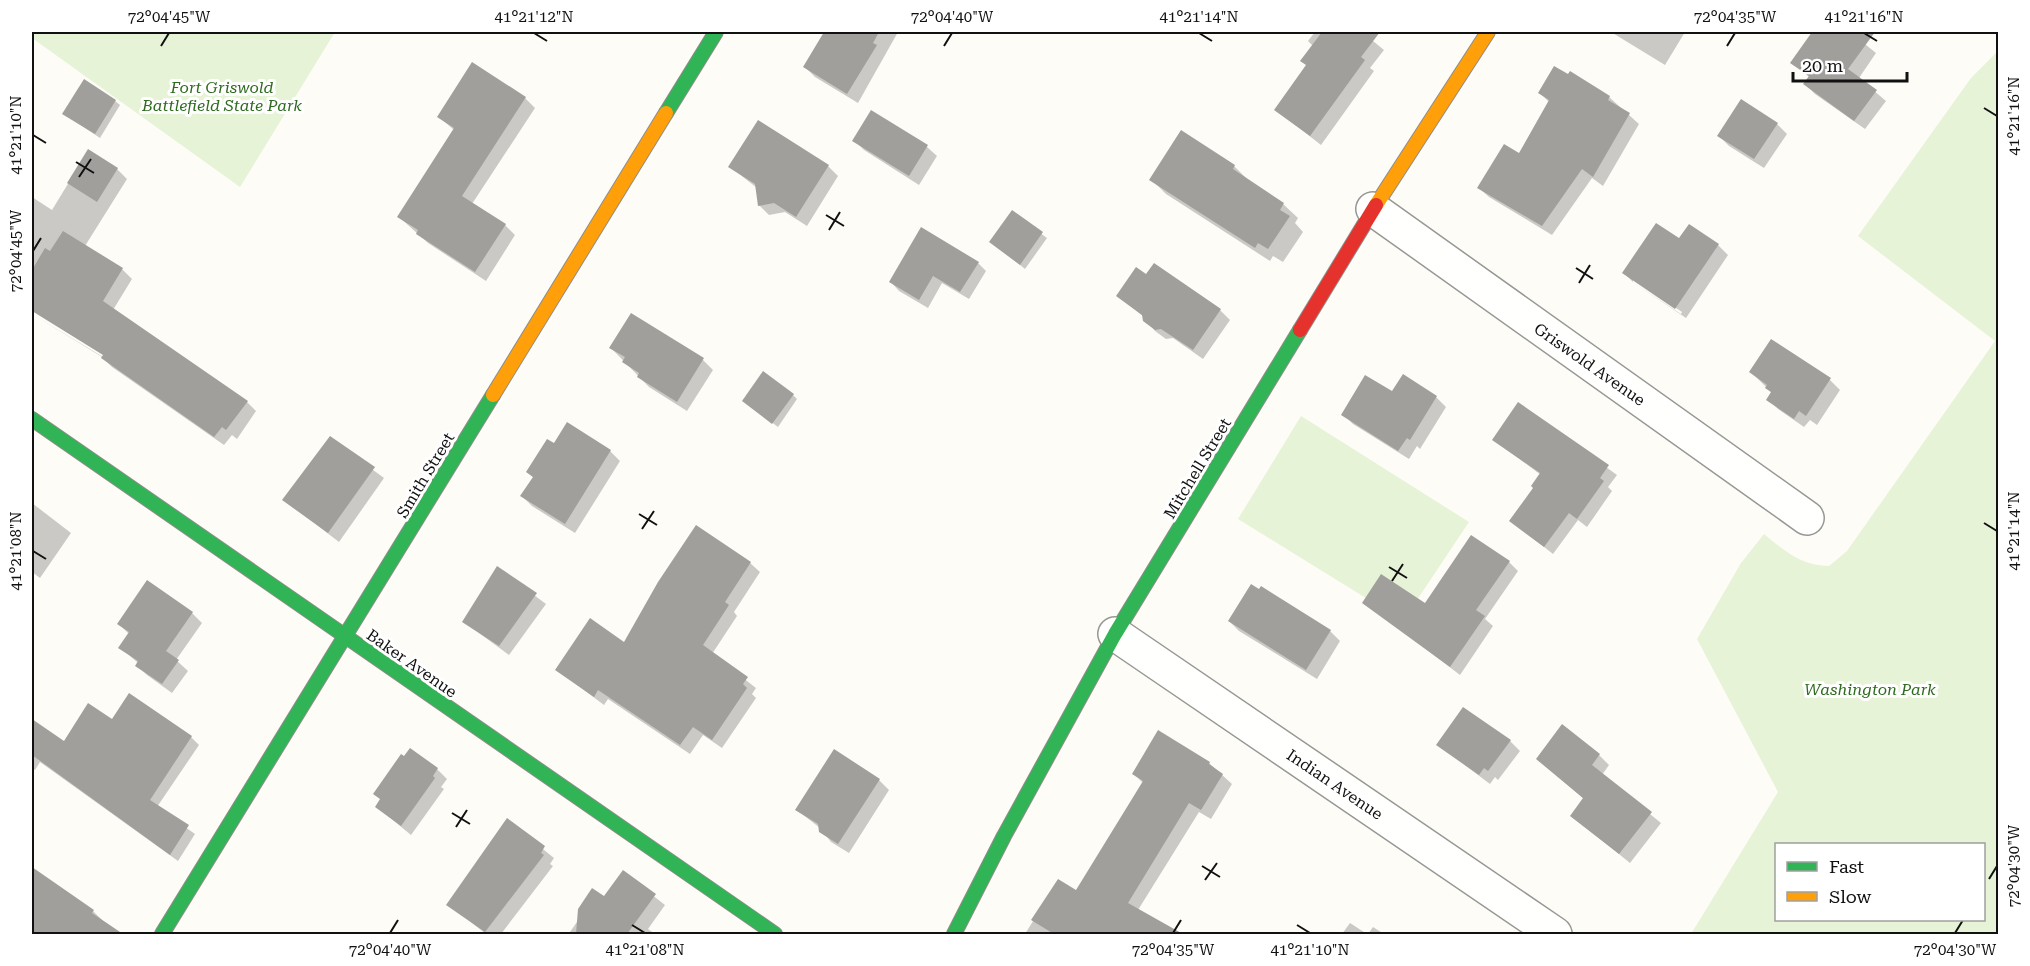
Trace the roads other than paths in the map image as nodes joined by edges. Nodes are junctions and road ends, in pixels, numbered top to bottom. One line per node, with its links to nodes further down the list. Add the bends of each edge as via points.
1 (716, 32): 7 (street, Smith Street)
2 (1488, 32): 3 (street, Mitchell Street)
3 (1373, 209): 5 (street, Griswold Avenue); 6 (street, Mitchell Street)
4 (32, 419): 7 (street, Baker Avenue)
5 (1807, 518)
6 (1115, 634): 10 (street, Mitchell Street); 11 (street, Indian Avenue)
7 (345, 637): 8 (street, Smith Street); 9 (street, Baker Avenue)
8 (162, 934)
9 (775, 934)
10 (954, 934)
11 (1555, 934)

